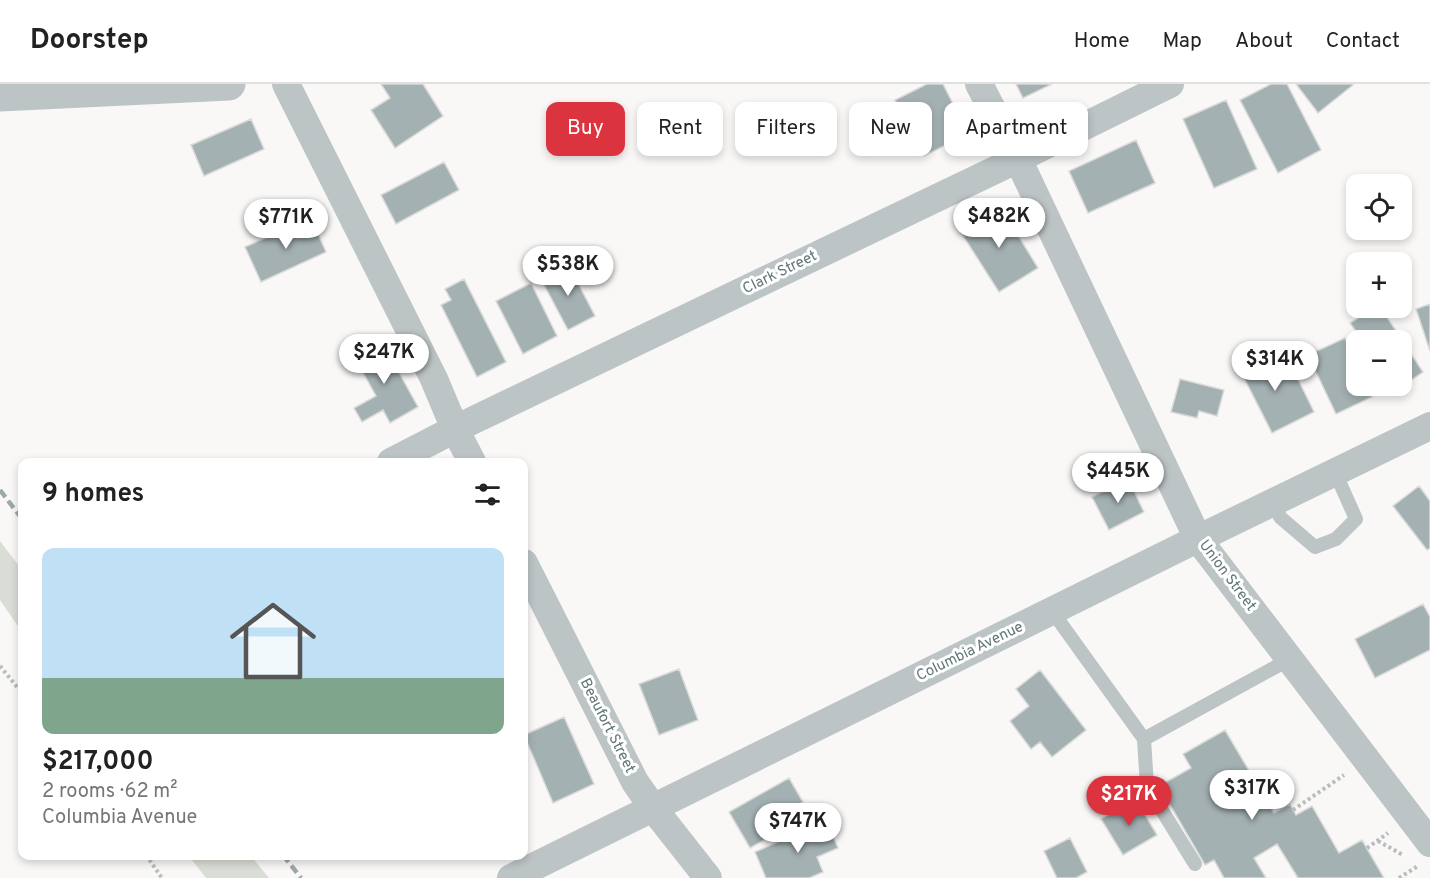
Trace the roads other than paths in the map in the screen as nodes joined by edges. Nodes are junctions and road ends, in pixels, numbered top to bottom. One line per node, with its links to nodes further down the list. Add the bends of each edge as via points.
1 (229, 84): 5 (street)
2 (286, 84): 8 (street, via 434,379)
3 (978, 84): 6 (street, Union Street)
4 (1170, 84): 6 (street, Clark Street)
5 (0, 95)
6 (1018, 159): 8 (street, Clark Street); 13 (street, Union Street)
7 (1430, 426): 11 (street, Columbia Avenue)
8 (455, 429): 9 (street, Clark Street); 10 (street)
9 (399, 458)
10 (470, 458)
11 (1335, 472): 12 (street, Columbia Avenue); 12 (lane, via 1356,519 1336,539 1315,547 1281,518)
12 (1271, 503): 13 (street, Columbia Avenue)
13 (1198, 539): 15 (street, Columbia Avenue); 16 (street, Union Street)
14 (528, 571): 18 (street, Beaufort Street)
15 (1052, 611): 17 (lane); 18 (street, Columbia Avenue)
16 (1290, 659): 17 (lane); 19 (street, Union Street)
17 (1144, 740): 20 (lane, via 1147,786)
18 (653, 808): 21 (street, Columbia Avenue); 22 (street, Beaufort Street)
19 (1430, 843)
20 (1195, 864)
21 (511, 878)
22 (708, 878)

